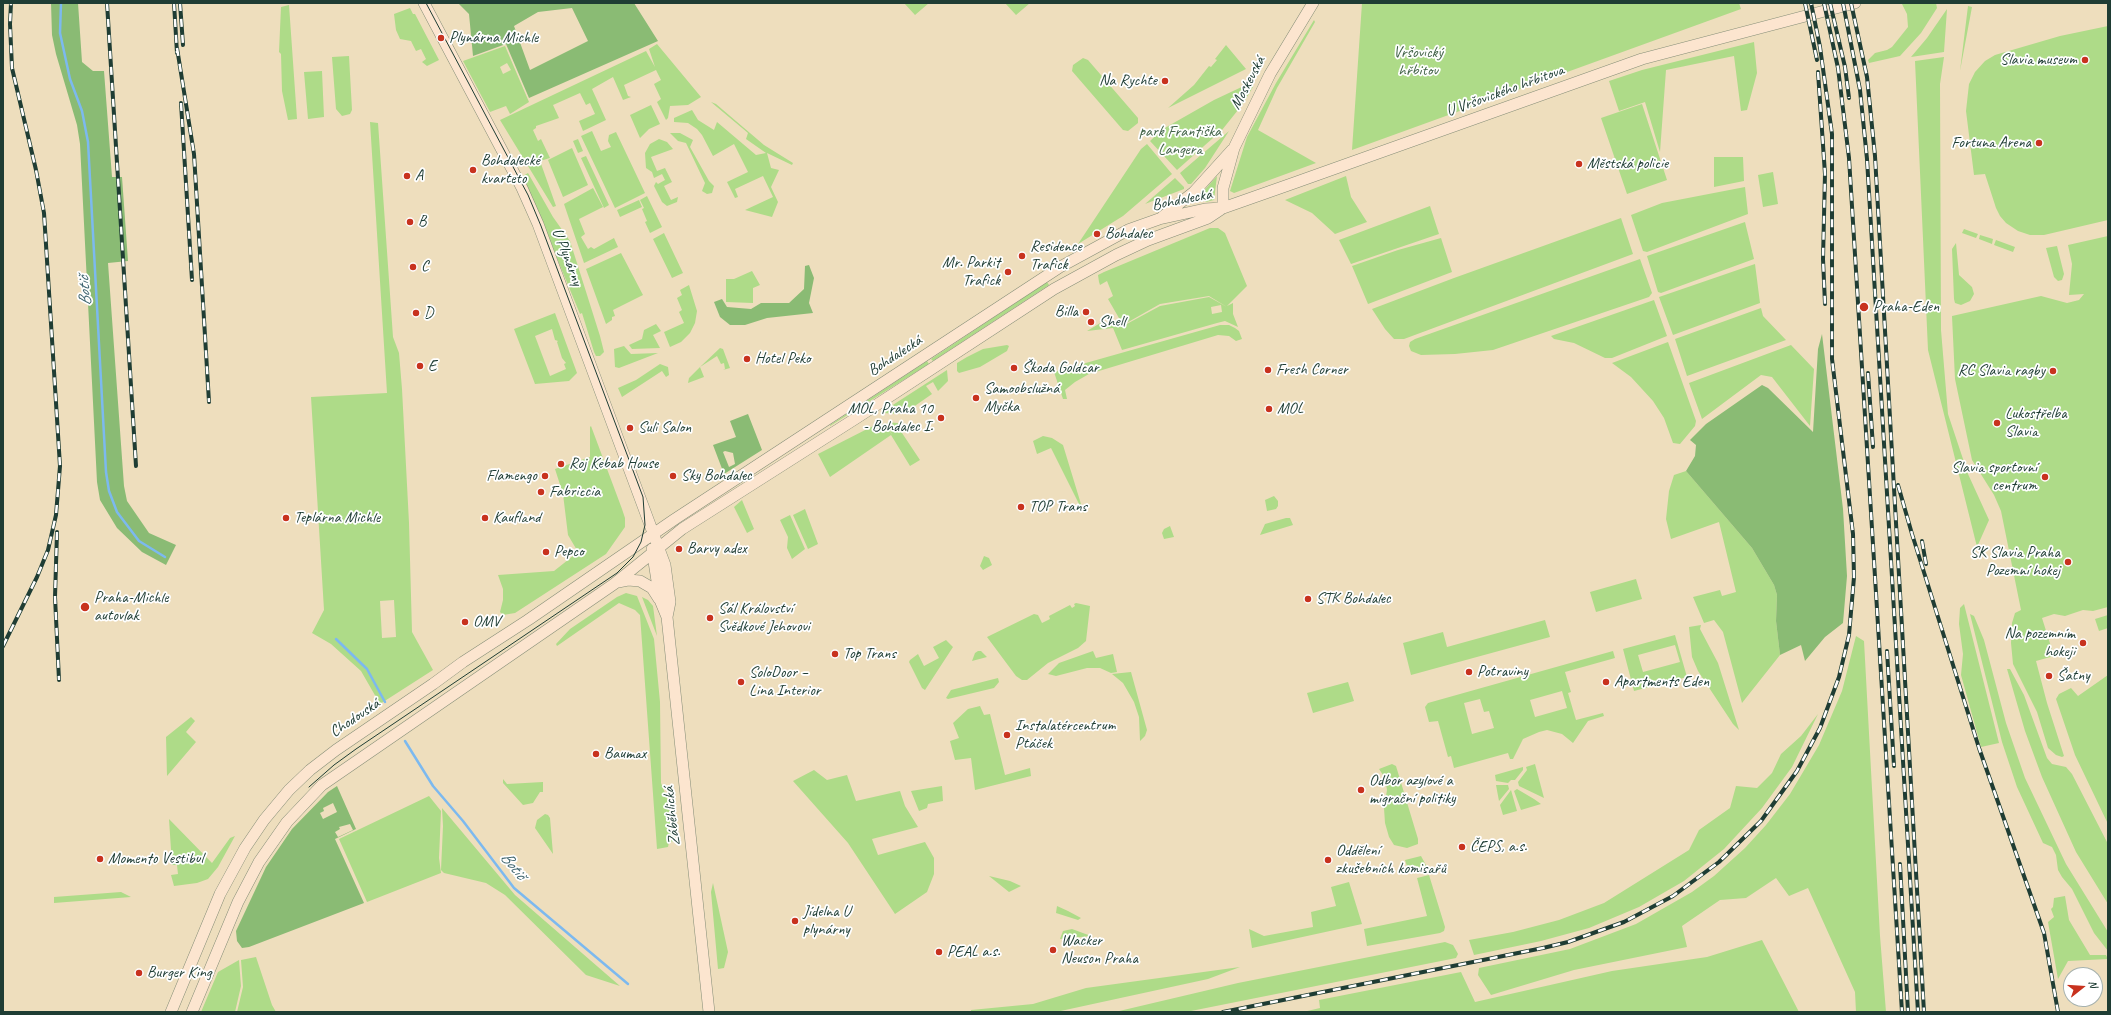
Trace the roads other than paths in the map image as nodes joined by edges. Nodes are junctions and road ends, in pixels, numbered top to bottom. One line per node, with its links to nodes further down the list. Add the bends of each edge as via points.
1 (424, 3): 7 (main road, U Plynárny, via 522,188 538,224)
2 (1313, 3): 4 (main road, Moskevská, via 1270,74)
3 (1855, 3): 5 (main road, U Vršovického hřbitova, via 1642,59)
4 (1234, 148): 5 (main road, Moskevská, via 1223,188); 6 (main road, via 1194,192)
5 (1223, 208): 6 (main road, Bohdalecká); 8 (main road, Bohdalecká, via 1208,218 1116,255 1054,289 682,528)
6 (1159, 219): 7 (main road, Bohdalecká, via 1128,230 1060,267)
7 (652, 535): 8 (main road, Záběhlická); 12 (main road, Chodovská, via 336,750 289,790 264,820 236,862)
8 (655, 551): 9 (main road); 10 (main road, Záběhlická); 11 (main road, Záběhlická, via 665,565 670,602)
9 (614, 584): 10 (main road, via 628,580 640,581 652,588); 13 (main road, via 322,785 308,799 287,822 250,878)
10 (660, 600): 11 (main road, Záběhlická)
11 (667, 617): 14 (main road, Záběhlická)
12 (171, 1012)
13 (192, 1012)
14 (709, 1012)

